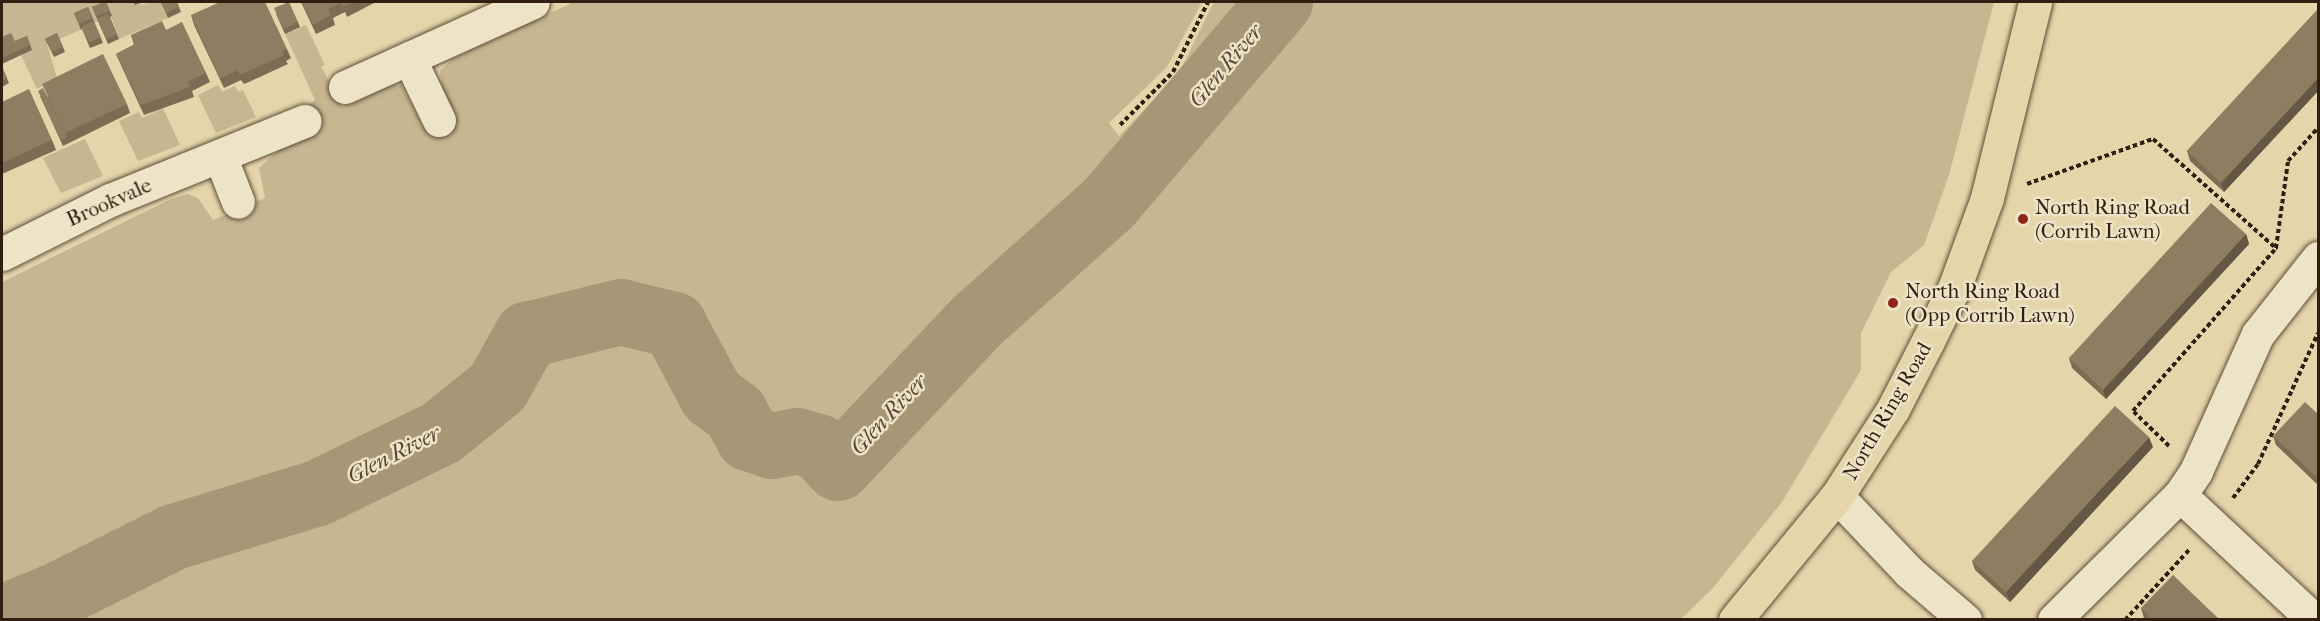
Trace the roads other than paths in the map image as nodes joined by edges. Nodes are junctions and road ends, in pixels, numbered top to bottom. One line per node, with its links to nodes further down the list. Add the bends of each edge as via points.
1 (533, 2): 3 (street)
2 (2035, 2): 12 (main road, North Ring Road, via 1987,198 1955,286 1893,409)
3 (409, 58): 4 (street); 5 (street)
4 (345, 87)
5 (439, 120)
6 (306, 121): 7 (street, Brookvale)
7 (220, 156): 8 (street); 9 (street, Brookvale, via 110,200)
8 (238, 202)
9 (2, 254)
10 (2309, 268): 11 (street, via 2258,333)
11 (2188, 483): 15 (street); 16 (street)
12 (1837, 496): 13 (main road, North Ring Road); 14 (street, via 1909,572)
13 (1735, 620)
14 (1965, 620)
15 (2054, 620)
16 (2314, 620)

